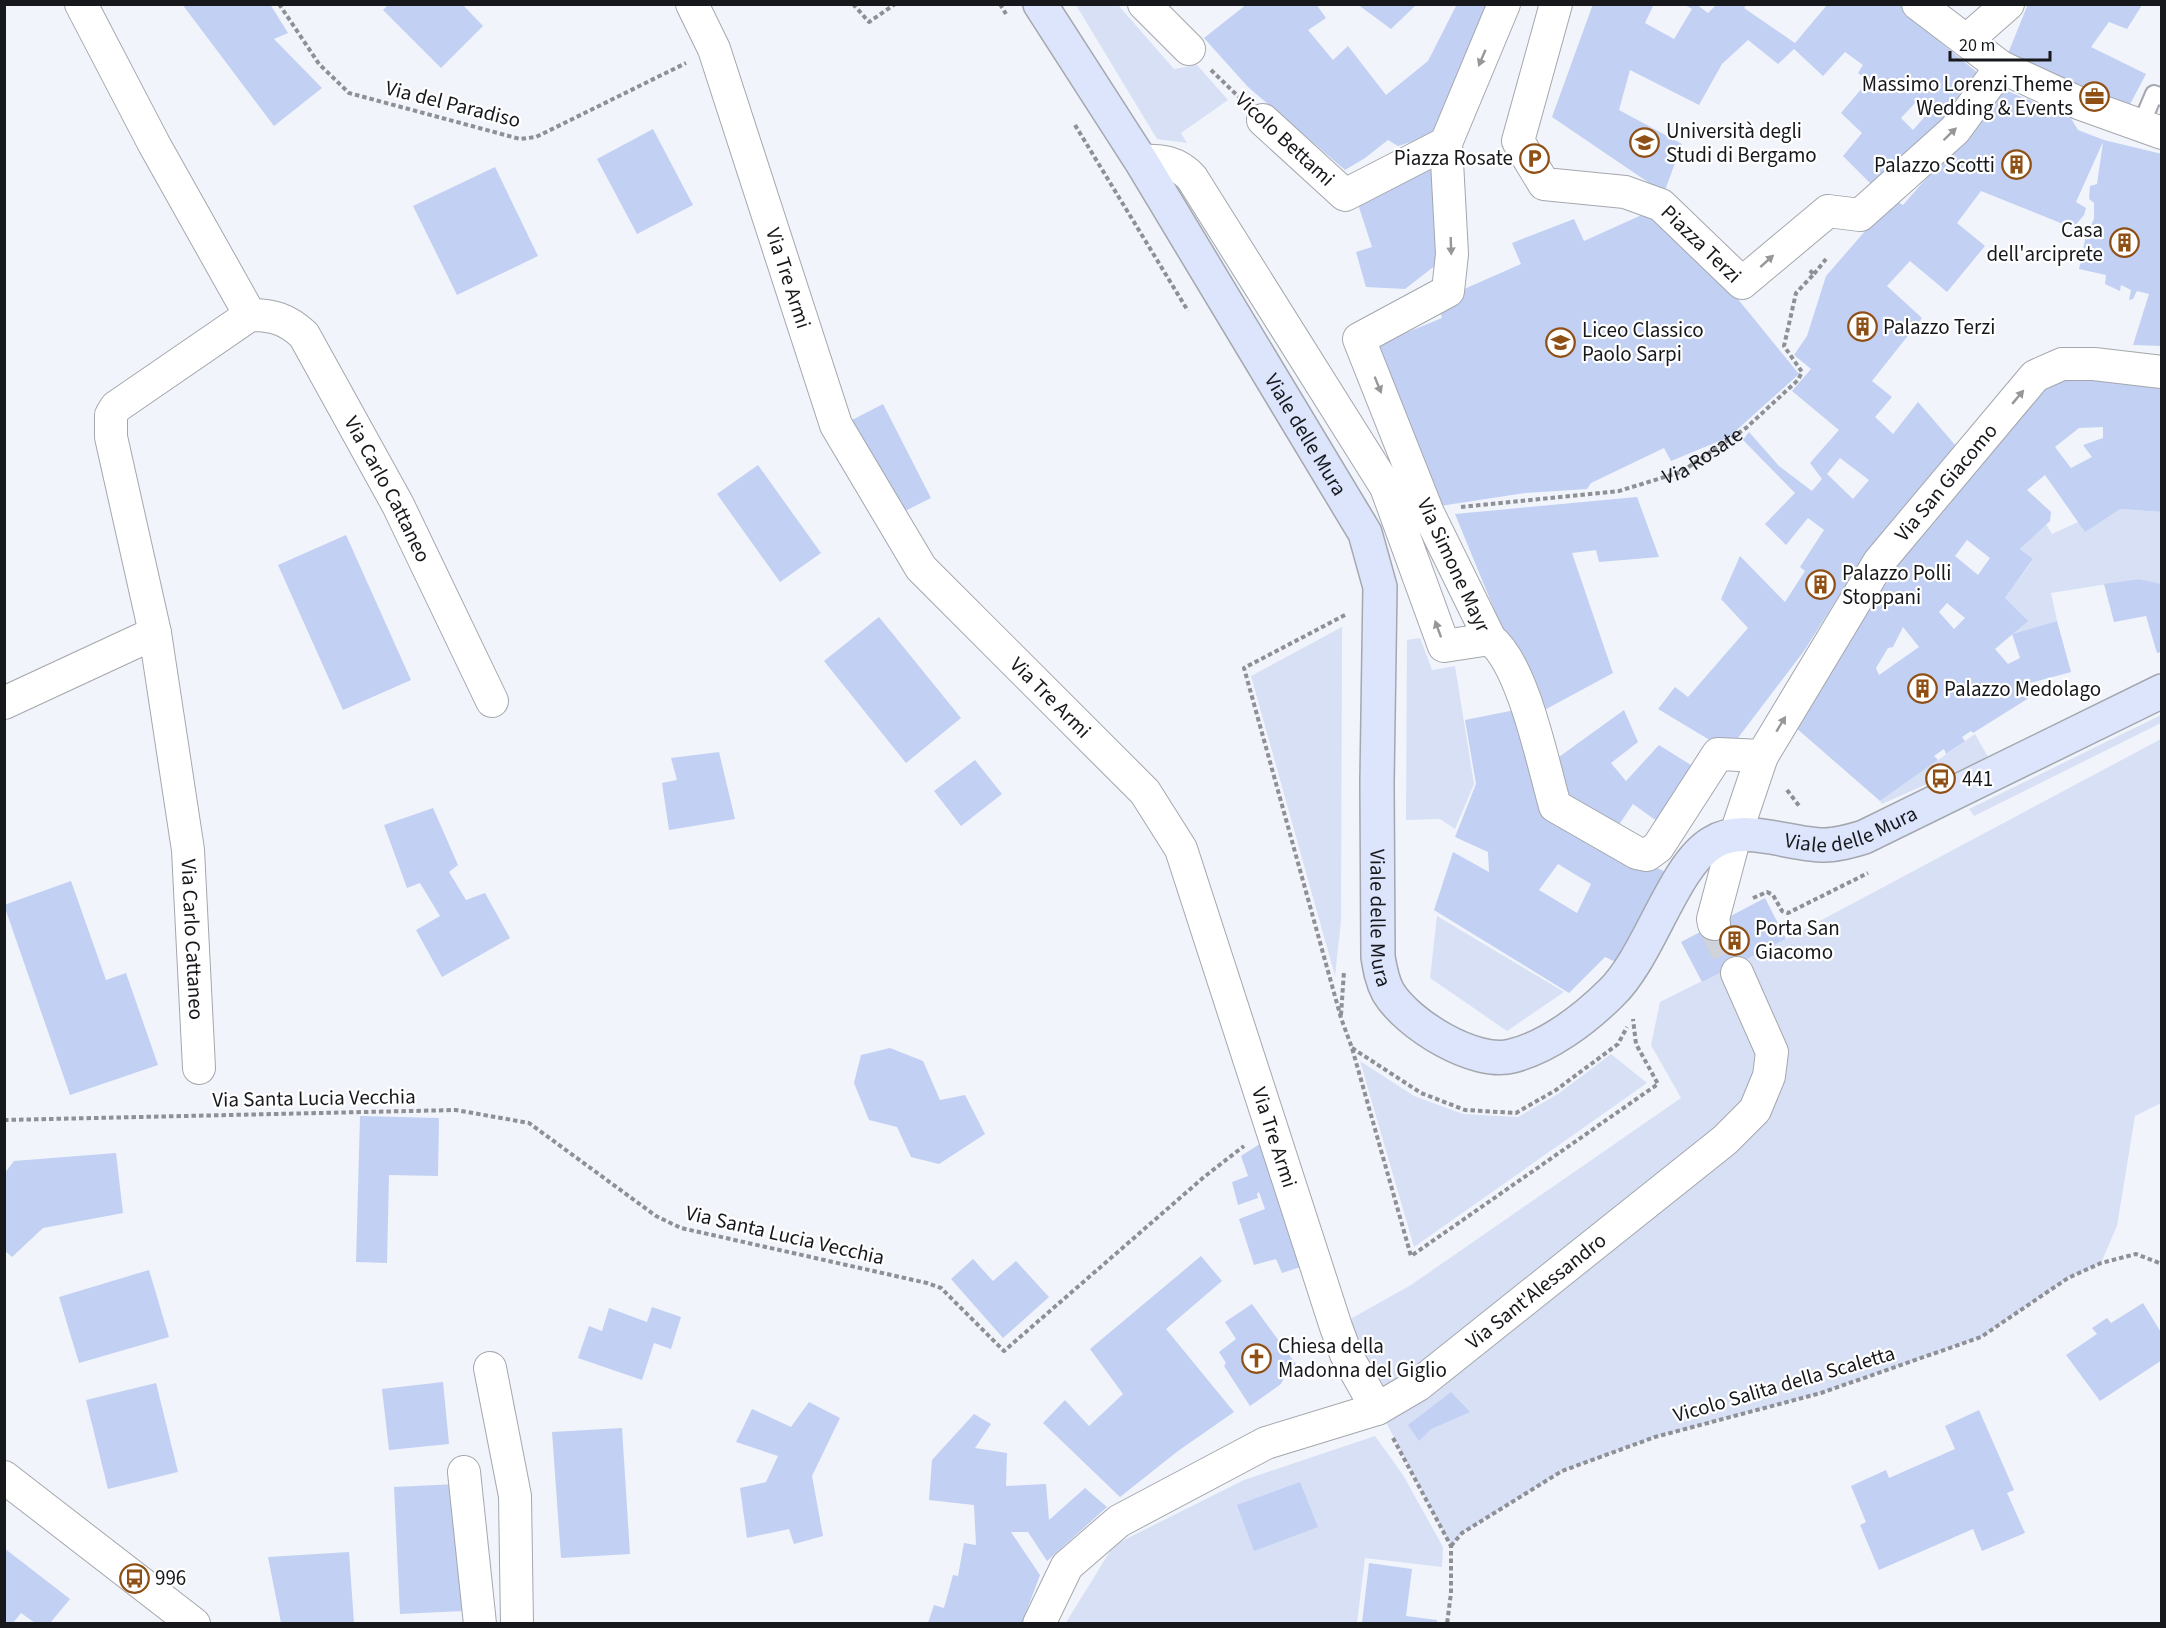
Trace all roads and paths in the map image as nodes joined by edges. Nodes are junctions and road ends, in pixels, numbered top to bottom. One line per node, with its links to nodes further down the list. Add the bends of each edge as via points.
1 (81, 4): 25 (street)
2 (279, 4): 15 (path, Via del Paradiso, via 319,64 349,93 520,139 536,137)
3 (692, 4): 15 (street, Via Tre Armi)
4 (853, 4): 5 (path, via 869,22)
5 (895, 4)
6 (1000, 4): 13 (path)
7 (1040, 4): 23 (street, Viale delle Mura)
8 (1144, 4): 16 (street)
9 (1504, 4): 22 (street, Via Simone Mayr, one-way to 22)
10 (1556, 4): 24 (street, Piazza Terzi, one-way to 24, via 1518,141 1544,184 1625,192 1661,205 1742,283)
11 (1918, 4): 14 (street)
12 (2006, 7): 14 (street)
13 (1007, 15)
14 (1967, 40): 17 (street)
15 (714, 49): 44 (street, Via Tre Armi, via 836,425 921,568 1145,792 1181,849)
16 (1189, 49): 20 (path, Vicolo Bettami)
17 (2001, 67): 21 (street, via 2081,104); 24 (street, Piazza Terzi, one-way to 17, via 1828,211 1860,215 1955,130)
18 (2162, 97): 21 (lane, via 2154,94)
19 (1069, 117): 26 (path)
20 (1263, 120): 22 (street, Vicolo Bettami, via 1345,195)
21 (2151, 130)
22 (1446, 142): 28 (street, Via Simone Mayr, one-way to 28, via 1452,254 1448,291 1359,339)
23 (1142, 161): 31 (street, Via Simone Mayr, one-way to 23, via 1444,646 1386,487 1192,178 1169,162); 36 (street, Viale delle Mura, via 1350,505 1375,562 1380,587 1378,957 1389,993 1426,1028 1468,1051 1488,1057 1527,1052 1548,1041 1614,991 1640,955 1689,867 1711,843)
24 (1782, 248): 28 (path, Via Rosate, via 1814,274 1796,294 1784,346 1802,372 1746,428 1681,472 1619,491 1539,497)
25 (250, 315): 30 (street, Via Carlo Cattaneo, via 116,407 111,415 111,437); 33 (street, Via Carlo Cattaneo, via 282,318 304,335 398,505)
26 (1195, 321)
27 (2162, 372): 35 (street, Via San Giacomo, one-way to 27, via 1879,562 2035,376 2062,364)
28 (1428, 513): 31 (street, Via Simone Mayr)
29 (1349, 613): 41 (path, via 1244,668 1411,1256 1658,1084 1636,1044)
30 (155, 633): 34 (street); 42 (street, Via Carlo Cattaneo, via 188,850)
31 (1496, 643): 35 (street, via 1527,708 1555,806 1637,853 1647,855 1658,846 1718,754)
32 (2162, 691): 36 (street, Viale delle Mura, via 1864,837 1824,845)
33 (492, 701)
34 (4, 704)
35 (1762, 756): 36 (street, Via San Giacomo)
36 (1735, 836): 39 (street)
37 (1761, 894): 38 (path, via 1773,895)
38 (1777, 902)
39 (1714, 924)
40 (1737, 973): 47 (street, Via Sant'Alessandro, via 1772,1052 1770,1076 1755,1110 1725,1140 1418,1385)
41 (1633, 1016)
42 (200, 1068)
43 (4, 1120): 44 (path, Via Santa Lucia Vecchia, via 456,1110 530,1123 656,1216 681,1228 941,1288 1004,1351 1233,1153)
44 (1270, 1130): 47 (street, Via Tre Armi, via 1346,1354)
45 (2162, 1264): 50 (path, Vicolo Salita della Scaletta, via 2136,1254 2122,1255 2068,1278 1981,1337 1821,1394 1655,1437 1562,1471 1462,1533)
46 (490, 1368): 53 (street, via 515,1496)
47 (1377, 1409): 50 (path); 54 (street, Via Sant'Alessandro, via 1266,1443 1119,1521 1067,1566)
48 (464, 1472): 52 (street)
49 (4, 1477): 51 (street)
50 (1451, 1546): 55 (path)
51 (194, 1623)
52 (480, 1623)
53 (517, 1623)
54 (1039, 1623)
55 (1448, 1623)

